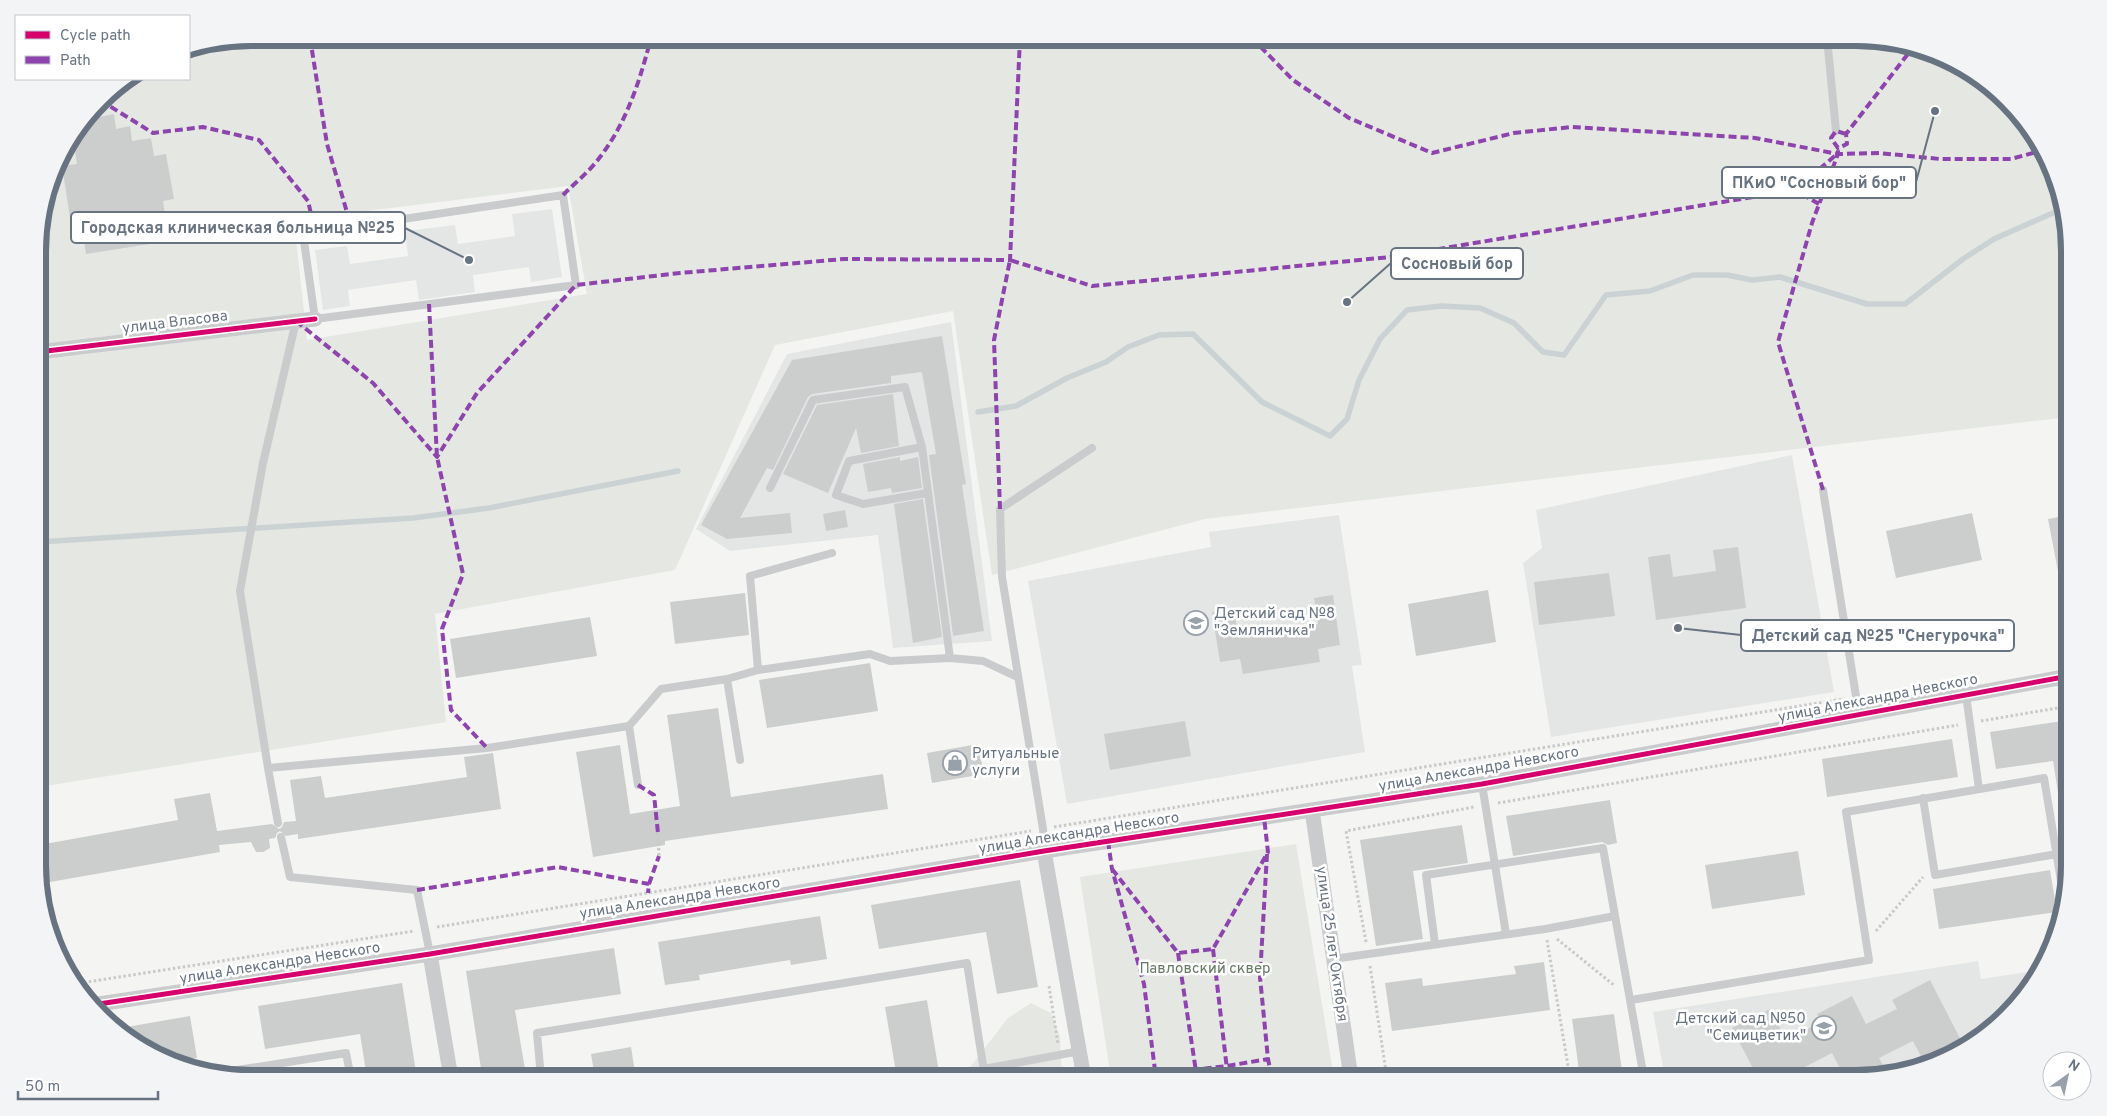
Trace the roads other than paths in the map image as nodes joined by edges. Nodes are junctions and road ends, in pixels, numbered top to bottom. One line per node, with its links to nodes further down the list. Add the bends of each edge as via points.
1 (1828, 46): 2 (lane)
2 (1836, 131)
3 (314, 319): 3 (lane, via 303,234 563,195 576,285); 4 (street, улица Власова)
4 (296, 322): 5 (street, улица Власова); 21 (lane, via 263,463 240,591)
5 (46, 351)
6 (922, 447): 8 (lane, via 904,387 813,400); 10 (lane); 10 (lane, via 849,461 836,496 863,504)
7 (1092, 448): 14 (lane, via 1000,509 1002,577)
8 (770, 488)
9 (1822, 490): 18 (lane)
10 (927, 493): 12 (lane)
11 (832, 553): 13 (lane, via 750,576)
12 (950, 658): 13 (lane, via 890,661 870,654); 14 (lane, via 983,662)
13 (758, 670): 16 (lane)
14 (1017, 677): 29 (lane)
15 (2061, 677): 17 (street, улица Александра Невского)
16 (727, 679): 19 (lane, via 661,688); 20 (lane)
17 (1966, 695): 18 (street, улица Александра Невского); 24 (lane)
18 (1859, 716): 22 (street, улица Александра Невского)
19 (629, 726): 21 (lane, via 486,748); 23 (lane)
20 (740, 760)
21 (268, 768): 27 (lane)
22 (1482, 784): 26 (street, улица Александра Невского); 31 (lane)
23 (638, 785)
24 (1979, 789): 25 (lane); 30 (lane, via 2044,778)
25 (1923, 798): 30 (lane, via 1935,875); 38 (lane, via 1846,812 1869,960)
26 (1312, 810): 29 (street, улица Александра Невского); 37 (street, улица 25 лет Октября)
27 (278, 823)
28 (281, 837): 36 (lane, via 290,876 417,890)
29 (1044, 851): 36 (street, улица Александра Невского); 40 (street)
30 (2057, 854): 32 (lane)
31 (1494, 865): 33 (lane, via 1603,848); 34 (lane); 35 (lane, via 1426,875)
32 (2060, 875)
33 (1616, 916): 34 (lane); 38 (lane)
34 (1506, 934): 35 (lane)
35 (1435, 944): 37 (lane)
36 (430, 954): 39 (street, улица Александра Невского); 44 (street)
37 (1332, 959): 47 (street, улица 25 лет Октября)
38 (1631, 1000): 48 (lane)
39 (100, 1004)
40 (1080, 1051): 42 (lane); 46 (street)
41 (243, 1069): 43 (lane, via 346,1053)
42 (984, 1069): 45 (lane, via 967,963 537,1033)
43 (349, 1070)
44 (450, 1070)
45 (541, 1070)
46 (1083, 1070)
47 (1350, 1070)
48 (1643, 1070)

